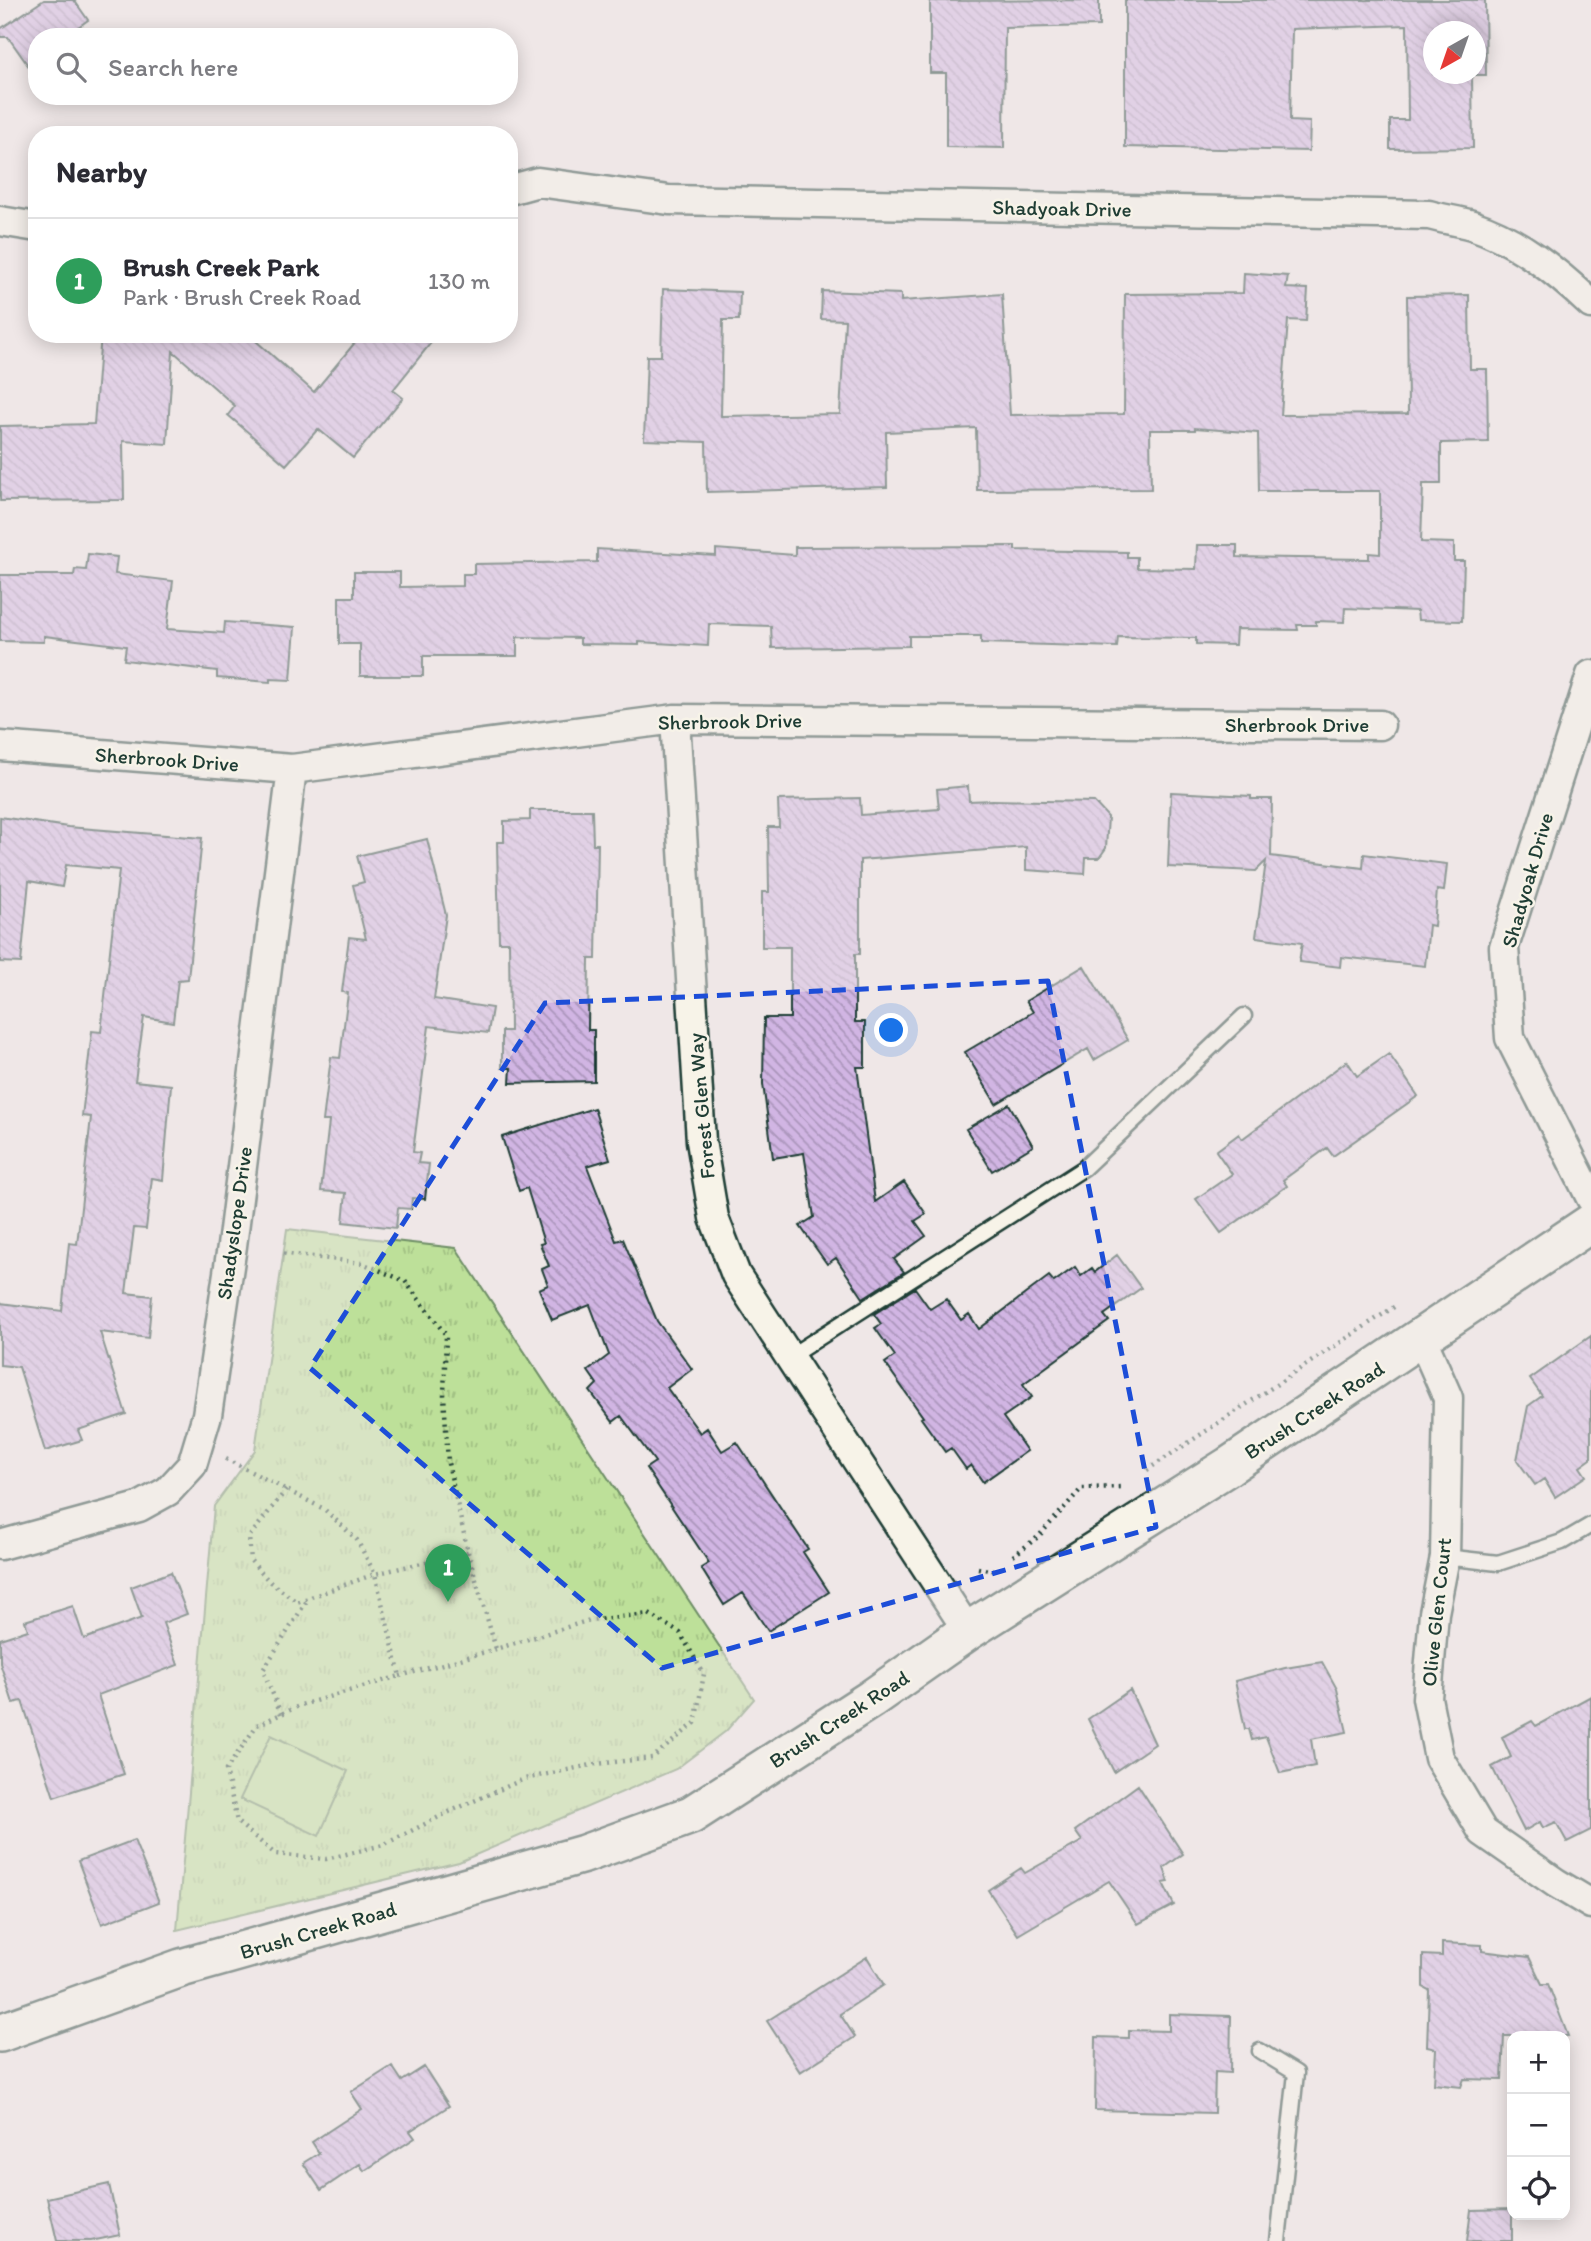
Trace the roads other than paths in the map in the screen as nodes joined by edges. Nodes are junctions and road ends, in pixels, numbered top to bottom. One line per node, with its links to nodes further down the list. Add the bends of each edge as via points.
1 (518, 188): 4 (street, Shadyoak Drive, via 538,182 669,200 1429,215 1474,226 1523,248)
2 (0, 221): 3 (street)
3 (28, 226)
4 (1591, 304)
5 (1591, 675): 11 (street, Shadyoak Drive, via 1504,947 1510,1038)
6 (675, 719): 7 (street, Sherbrook Drive); 9 (street, Sherbrook Drive); 14 (street, Forest Glen Way, via 703,1154 714,1218 736,1275)
7 (1380, 725)
8 (0, 746): 9 (street, Sherbrook Drive)
9 (292, 769): 16 (street, Shadyslope Drive, via 232,1246 207,1415 192,1465 168,1491 139,1507)
10 (1244, 1016): 14 (lane, via 1084,1168)
11 (1591, 1198)
12 (1591, 1223): 13 (street, Brush Creek Road)
13 (1422, 1339): 17 (street, Olive Glen Court, via 1448,1398); 18 (street, Brush Creek Road)
14 (789, 1357): 18 (street, Forest Glen Way)
15 (1591, 1525): 17 (lane, via 1562,1542 1498,1563)
16 (0, 1545)
17 (1445, 1557): 19 (street, Olive Glen Court, via 1434,1613 1427,1698 1439,1758 1483,1832)
18 (968, 1631): 20 (street, Brush Creek Road, via 691,1815 584,1854 181,1968)
19 (1591, 1904)
20 (0, 2033)
21 (1260, 2051): 22 (lane, via 1296,2073)
22 (1278, 2241)

